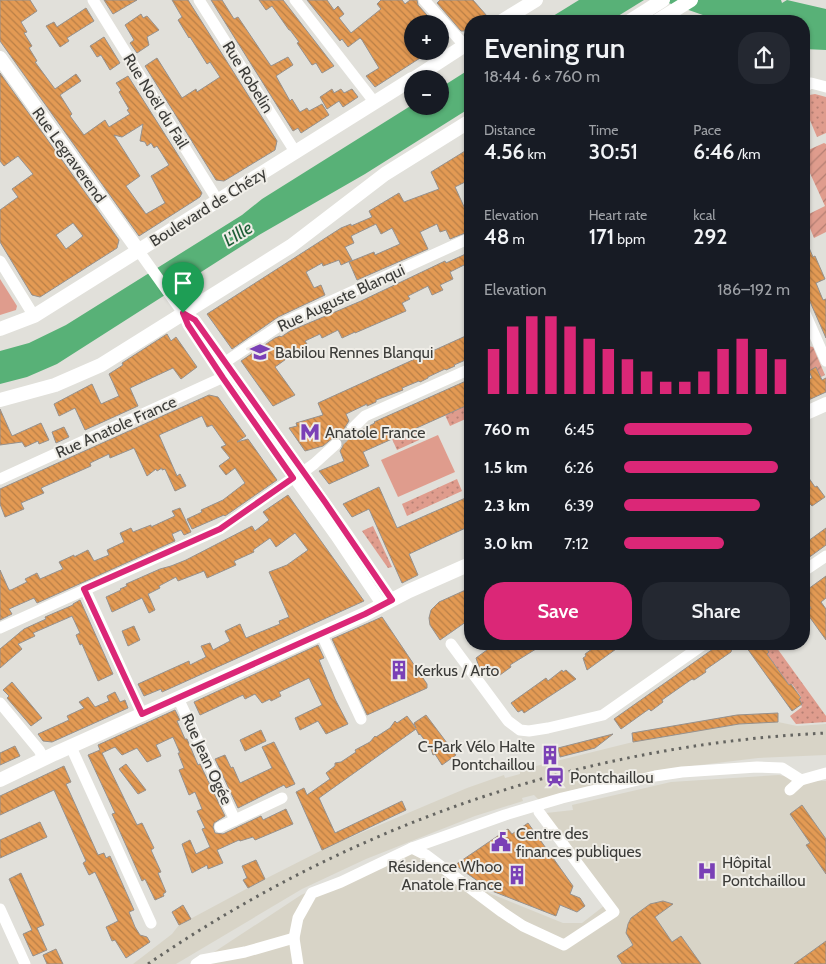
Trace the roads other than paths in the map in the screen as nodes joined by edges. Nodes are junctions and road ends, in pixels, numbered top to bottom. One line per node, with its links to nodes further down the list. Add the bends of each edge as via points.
1 (93, 0): 21 (street, Rue Noël du Fail)
2 (199, 0): 20 (street, Rue Robelin)
3 (295, 0): 18 (street)
4 (424, 0): 11 (street)
5 (536, 0): 8 (main road)
6 (662, 1): 9 (main road)
7 (685, 4): 10 (main road)
8 (512, 15)
9 (640, 15)
10 (667, 15)
11 (464, 41)
12 (464, 46): 14 (main road, Boulevard de Chézy)
13 (0, 58): 23 (main road, Rue Legraverend)
14 (427, 70)
15 (404, 85): 18 (main road, Boulevard de Chézy)
16 (810, 85): 17 (street)
17 (826, 87)
18 (375, 103): 20 (main road, Boulevard de Chézy)
19 (464, 125): 25 (main road, via 385,174 291,246)
20 (296, 153): 21 (main road, Boulevard de Chézy)
21 (218, 201): 23 (main road, Boulevard de Chézy)
22 (464, 241): 30 (street, Rue Auguste Blanqui, via 285,322)
23 (142, 256): 25 (street); 26 (main road, Boulevard de Chézy)
24 (0, 261): 26 (street)
25 (180, 309): 30 (street, via 188,325); 32 (main road, via 101,364 55,385)
26 (34, 316): 28 (main road, Boulevard de Chézy)
27 (810, 325): 29 (street)
28 (0, 329)
29 (826, 361)
30 (224, 370): 37 (street); 38 (street, Rue Anatole France)
31 (464, 372): 35 (street, via 365,416)
32 (0, 400)
33 (826, 404): 34 (main road)
34 (810, 411)
35 (352, 428)
36 (336, 444): 37 (street)
37 (298, 475): 42 (street, via 220,529); 43 (street)
38 (0, 479)
39 (826, 556): 41 (street)
40 (464, 567): 43 (main road)
41 (810, 567)
42 (84, 589): 44 (street); 50 (street)
43 (387, 602): 45 (main road)
44 (0, 628)
45 (321, 633): 48 (main road); 51 (street)
46 (451, 644): 47 (street, via 503,716 525,731 603,714)
47 (695, 650)
48 (178, 698): 50 (main road); 60 (street, Rue Jean Ogée)
49 (0, 703): 53 (street)
50 (142, 714): 52 (main road)
51 (361, 719)
52 (71, 747): 53 (main road); 64 (street)
53 (44, 759): 55 (main road)
54 (826, 773): 56 (street)
55 (0, 780)
56 (801, 780): 57 (street); 62 (street, via 782,768 758,767 655,776 562,798)
57 (790, 790)
58 (282, 798): 60 (street, Rue Jean Ogée)
59 (539, 812): 62 (street, via 611,908 564,945 523,926)
60 (235, 820): 61 (street, Rue Jean Ogée)
61 (220, 828)
62 (412, 848): 65 (street, via 312,893 298,918)
63 (0, 909): 66 (street)
64 (152, 923)
65 (294, 938): 67 (street); 68 (street)
66 (25, 964)
67 (196, 964)
68 (298, 964)

